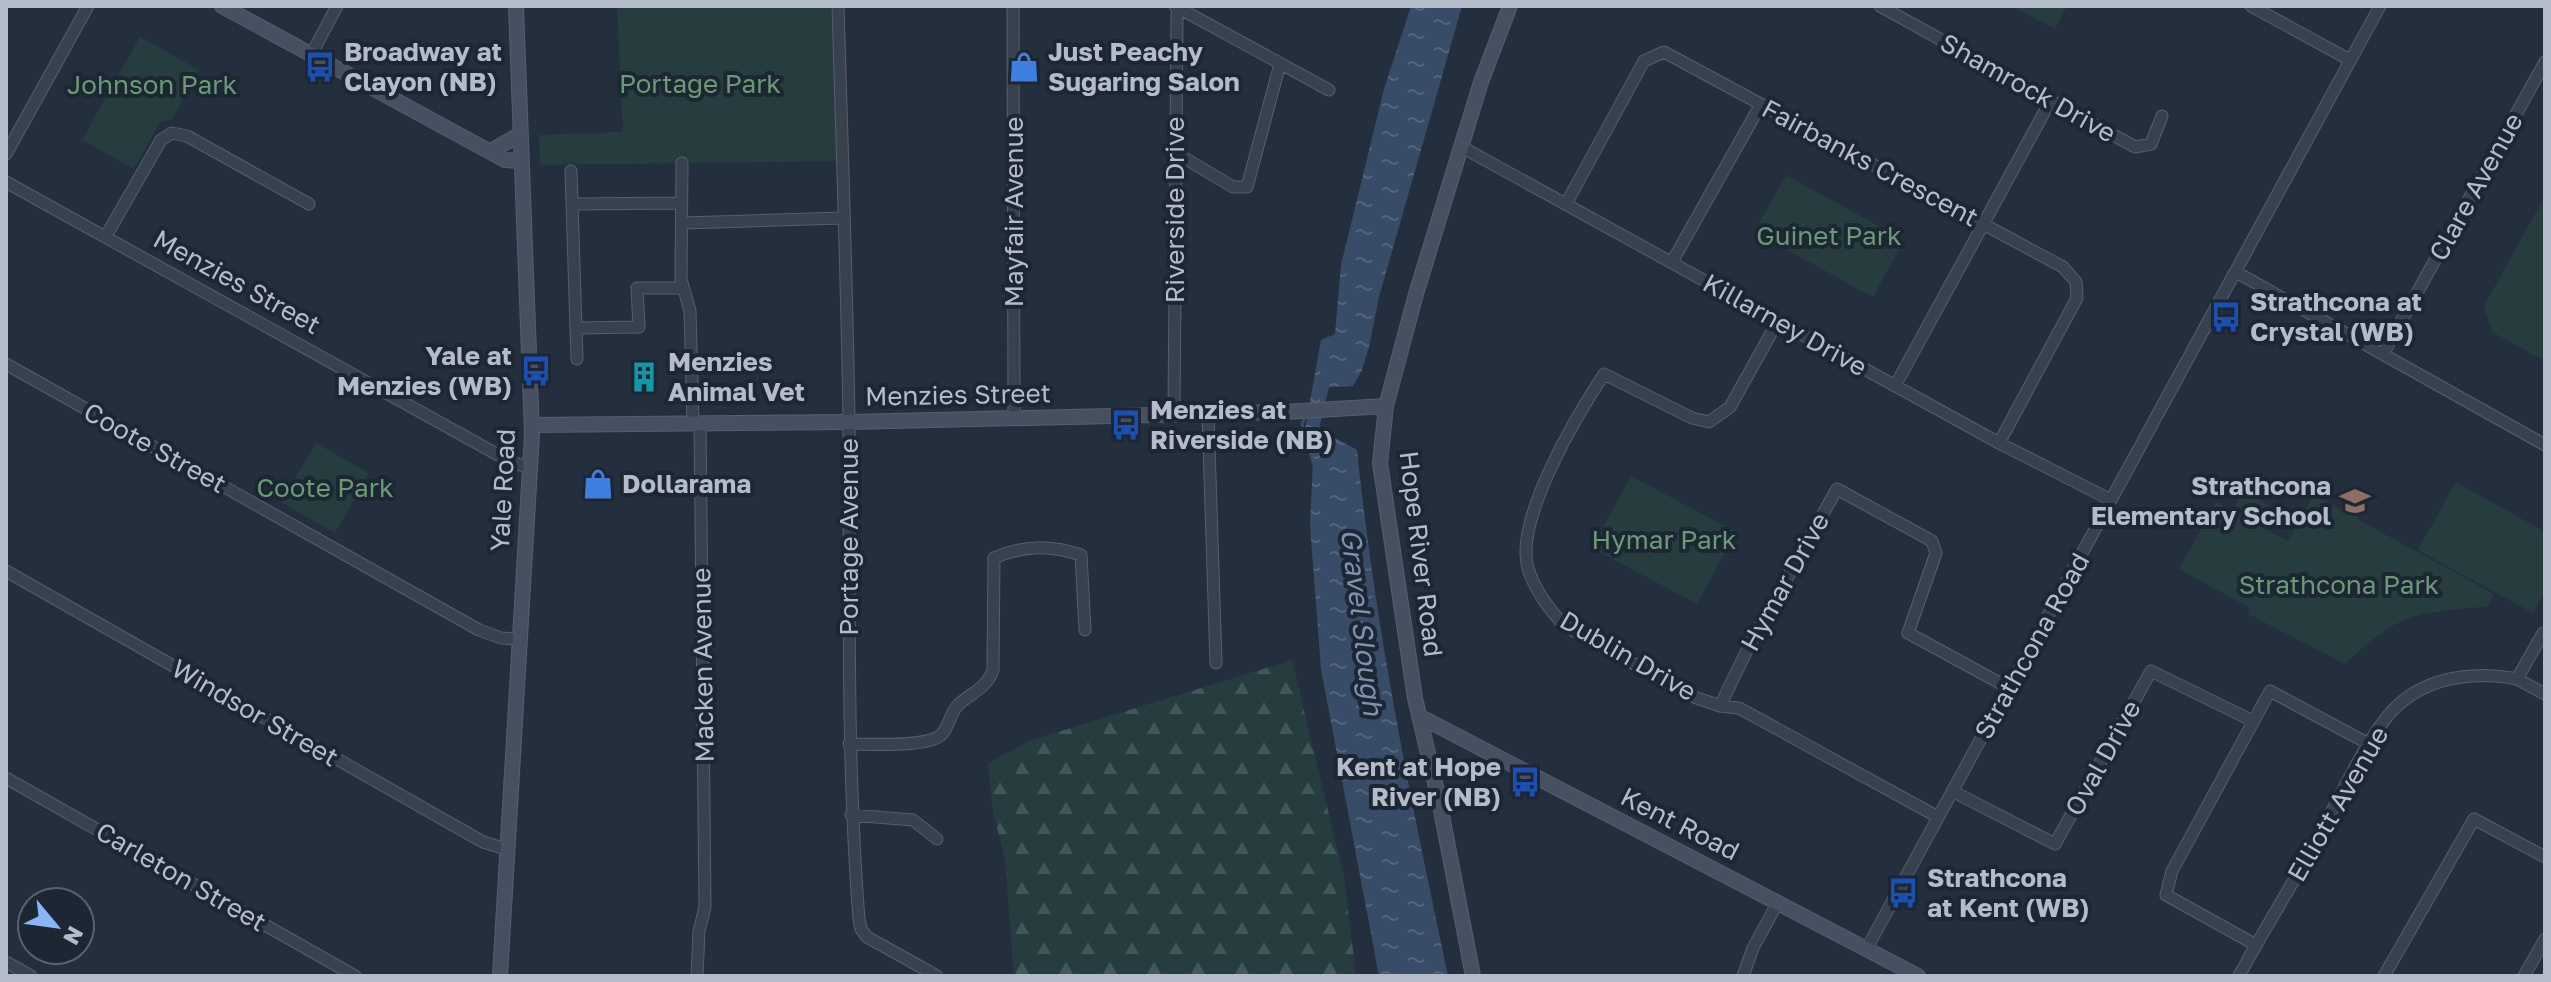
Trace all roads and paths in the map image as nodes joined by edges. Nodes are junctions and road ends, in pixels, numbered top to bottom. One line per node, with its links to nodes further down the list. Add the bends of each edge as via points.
1 (88, 6): 24 (street)
2 (222, 6): 12 (street)
3 (337, 6): 12 (street)
4 (516, 6): 20 (street, Yale Road)
5 (838, 6): 33 (street, Portage Avenue)
6 (1013, 6): 49 (street, Mayfair Avenue)
7 (1510, 6): 21 (street, Hope River Road)
8 (1880, 6): 17 (street, Shamrock Drive)
9 (2251, 6): 13 (street)
10 (2380, 6): 13 (street, Strathcona Road)
11 (1179, 7): 15 (street); 23 (street, Riverside Drive)
12 (311, 55): 22 (street)
13 (2350, 60): 38 (street, Strathcona Road)
14 (2545, 62): 42 (street, Clare Avenue)
15 (1280, 64): 16 (street); 23 (street, via 1247,187 1233,187)
16 (1329, 90)
17 (2051, 100): 19 (street, Shamrock Drive, via 2135,147 2151,144); 35 (street)
18 (1761, 104): 32 (street, Fairbanks Crescent, via 1664,52 1644,61); 35 (street, Fairbanks Crescent); 37 (street)
19 (2162, 116)
20 (519, 135): 22 (street); 25 (street, Yale Road)
21 (1460, 146): 32 (street, Killarney Drive); 46 (street, Hope River Road)
22 (491, 151): 25 (street)
23 (1176, 153): 47 (street, Riverside Drive)
24 (6, 154)
25 (520, 161): 52 (street, Yale Road)
26 (682, 163): 29 (street, Macken Avenue)
27 (571, 171): 31 (street)
28 (6, 182): 36 (street, Menzies Street)
29 (681, 203): 31 (street); 34 (street, Macken Avenue)
30 (309, 204): 36 (street, via 187,136 172,133 161,140)
31 (573, 204): 41 (street)
32 (1566, 204): 37 (street, Killarney Drive)
33 (844, 218): 34 (street); 50 (street, Portage Avenue)
34 (682, 223): 39 (street, Macken Avenue)
35 (1983, 224): 45 (street); 53 (street, Fairbanks Crescent, via 2063,267 2076,282 2077,298)
36 (106, 236): 55 (street, Menzies Street)
37 (1672, 262): 40 (street, Killarney Drive)
38 (2236, 272): 42 (street); 56 (street, Strathcona Road)
39 (682, 288): 41 (street, via 637,288 639,327); 51 (street, Macken Avenue, via 690,311)
40 (1778, 321): 45 (street, Killarney Drive); 65 (street, Dublin Drive, via 1730,407 1709,422 1604,374 1548,471 1529,524 1527,567 1565,626)
41 (576, 328): 43 (street)
42 (2383, 354): 54 (street)
43 (577, 359)
44 (6, 364): 60 (street, Coote Street, via 479,630)
45 (1895, 386): 53 (street, Killarney Drive)
46 (1386, 406): 48 (street, Menzies Street); 66 (street, Hope River Road, via 1380,463)
47 (1174, 414): 48 (street, Menzies Street); 49 (street, Menzies Street)
48 (1208, 414): 61 (street)
49 (1014, 418): 50 (street, Menzies Street)
50 (849, 422): 51 (street, Menzies Street); 68 (street, Portage Avenue)
51 (696, 423): 52 (street, Menzies Street); 85 (street, Macken Avenue, via 705,907)
52 (532, 425): 55 (street, Yale Road)
53 (1999, 443): 56 (street, Killarney Drive)
54 (2545, 445)
55 (530, 468): 60 (street, Yale Road)
56 (2111, 500): 63 (street, Strathcona Road)
57 (6, 571): 75 (street, Windsor Street, via 483,842)
58 (1085, 630): 68 (street, via 1081,555 1037,547 994,558 990,678 955,708 939,737 914,743)
59 (2543, 633): 62 (street)
60 (518, 639): 75 (street, Yale Road)
61 (1216, 663)
62 (2517, 679): 64 (street); 69 (street, Elliott Avenue, via 2459,676 2426,688 2396,706)
63 (2009, 688): 65 (street, Hymar Drive, via 1908,633 1936,553 1932,541 1837,489); 71 (street, Strathcona Road)
64 (2545, 694)
65 (1720, 706): 73 (street, Dublin Drive, via 1739,708)
66 (1419, 716): 77 (street, Kent Road); 87 (street, Hope River Road)
67 (2253, 721): 69 (street, via 2270,691); 71 (street, Oval Drive, via 2151,671 2055,844); 79 (street, via 2172,871 2166,895)
68 (849, 744): 72 (street, Portage Avenue)
69 (2369, 744): 79 (street, Elliott Avenue)
70 (6, 778): 83 (street, Carleton Street)
71 (1952, 791): 73 (street, Strathcona Road)
72 (851, 815): 74 (street, via 913,820); 86 (street, Portage Avenue, via 861,929)
73 (1938, 817): 80 (street, Strathcona Road)
74 (937, 839)
75 (506, 849): 84 (street, Yale Road)
76 (2545, 857): 91 (street, via 2474,819)
77 (1778, 902): 80 (street, Kent Road); 88 (street)
78 (2545, 939): 92 (street)
79 (2256, 945): 90 (street, Elliott Avenue)
80 (1867, 948): 89 (street, Kent Road)
81 (6, 962): 82 (street)
82 (31, 976)
83 (355, 976)
84 (500, 976)
85 (697, 976)
86 (937, 976)
87 (1473, 976)
88 (1743, 976)
89 (1918, 976)
90 (2239, 976)
91 (2384, 976)
92 (2524, 976)

